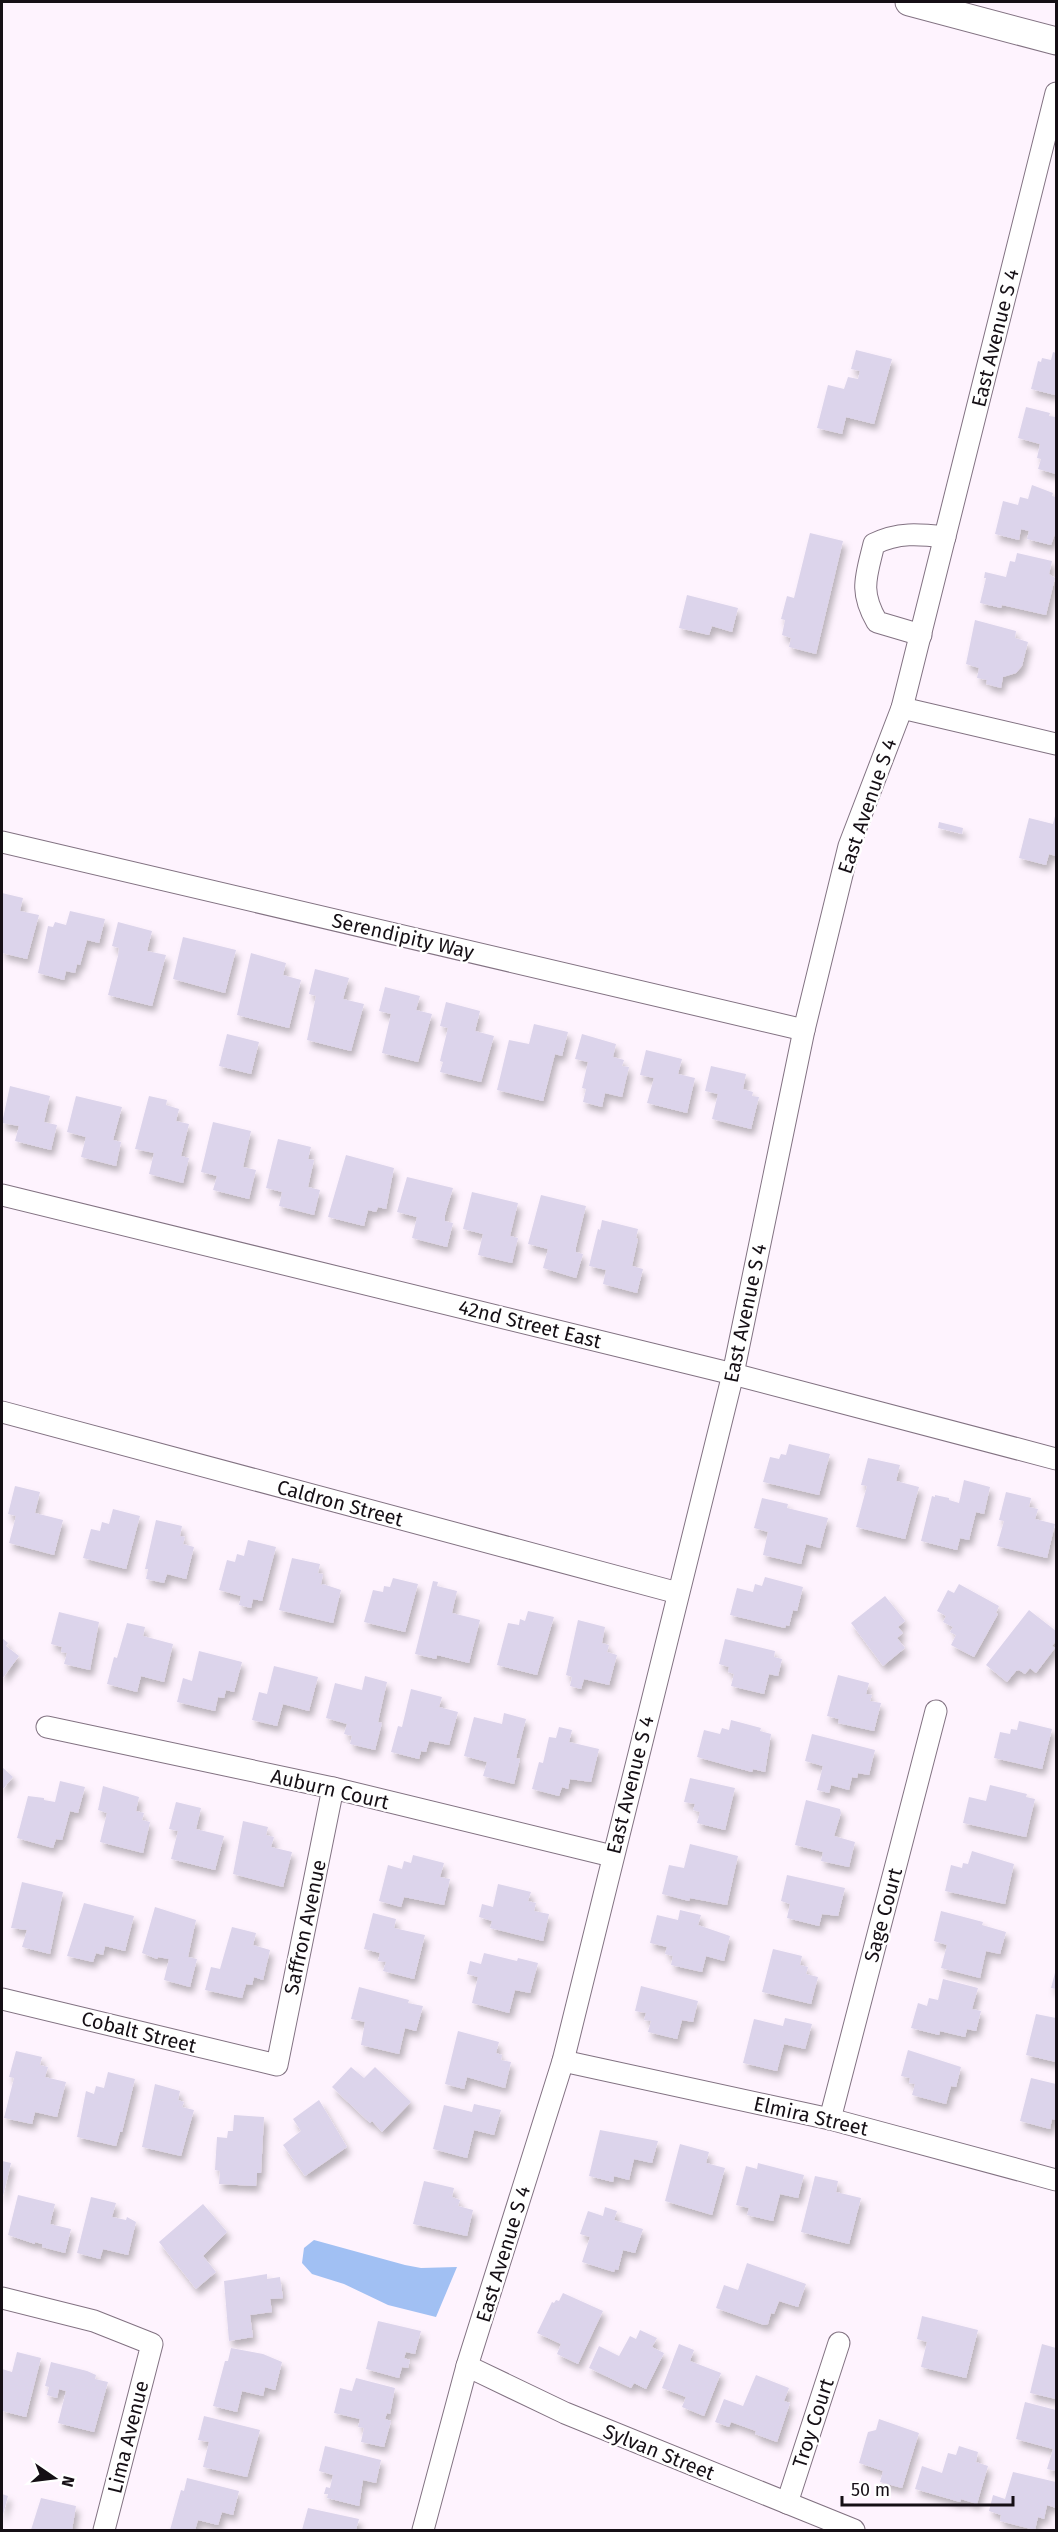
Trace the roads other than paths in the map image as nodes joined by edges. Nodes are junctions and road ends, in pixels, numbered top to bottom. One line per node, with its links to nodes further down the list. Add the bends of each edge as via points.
1 (909, 2): 2 (main road)
2 (1056, 41)
3 (1056, 93): 4 (street, East Avenue S 4)
4 (945, 537): 5 (street, East Avenue S 4); 5 (street, via 916,533 874,544 865,578 866,603 877,622)
5 (921, 635): 6 (street, East Avenue S 4)
6 (902, 708): 7 (street); 9 (street, East Avenue S 4, via 849,846)
7 (1056, 744)
8 (2, 842): 9 (street, Serendipity Way)
9 (804, 1029): 11 (street, East Avenue S 4)
10 (2, 1195): 11 (street, 42nd Street East)
11 (733, 1374): 13 (street, 42nd Street East); 14 (street, East Avenue S 4)
12 (2, 1412): 14 (street, Caldron Street)
13 (1056, 1459)
14 (678, 1593): 18 (street, East Avenue S 4)
15 (936, 1712): 22 (street, Sage Court)
16 (47, 1727): 17 (street, Auburn Court)
17 (333, 1788): 18 (street, Auburn Court); 21 (street, Saffron Avenue)
18 (612, 1856): 20 (street, East Avenue S 4)
19 (2, 1999): 21 (street, Cobalt Street)
20 (563, 2061): 22 (street, Elmira Street); 26 (street, East Avenue S 4)
21 (277, 2065)
22 (830, 2119): 23 (street, Elmira Street)
23 (1056, 2180)
24 (2, 2298): 28 (street, Lima Avenue, via 94,2321 152,2344)
25 (839, 2343): 27 (street, Troy Court)
26 (467, 2366): 27 (street, Sylvan Street, via 565,2413); 29 (street, East Avenue S 4)
27 (786, 2503): 30 (street, Sylvan Street)
28 (104, 2530)
29 (423, 2530)
30 (854, 2530)

